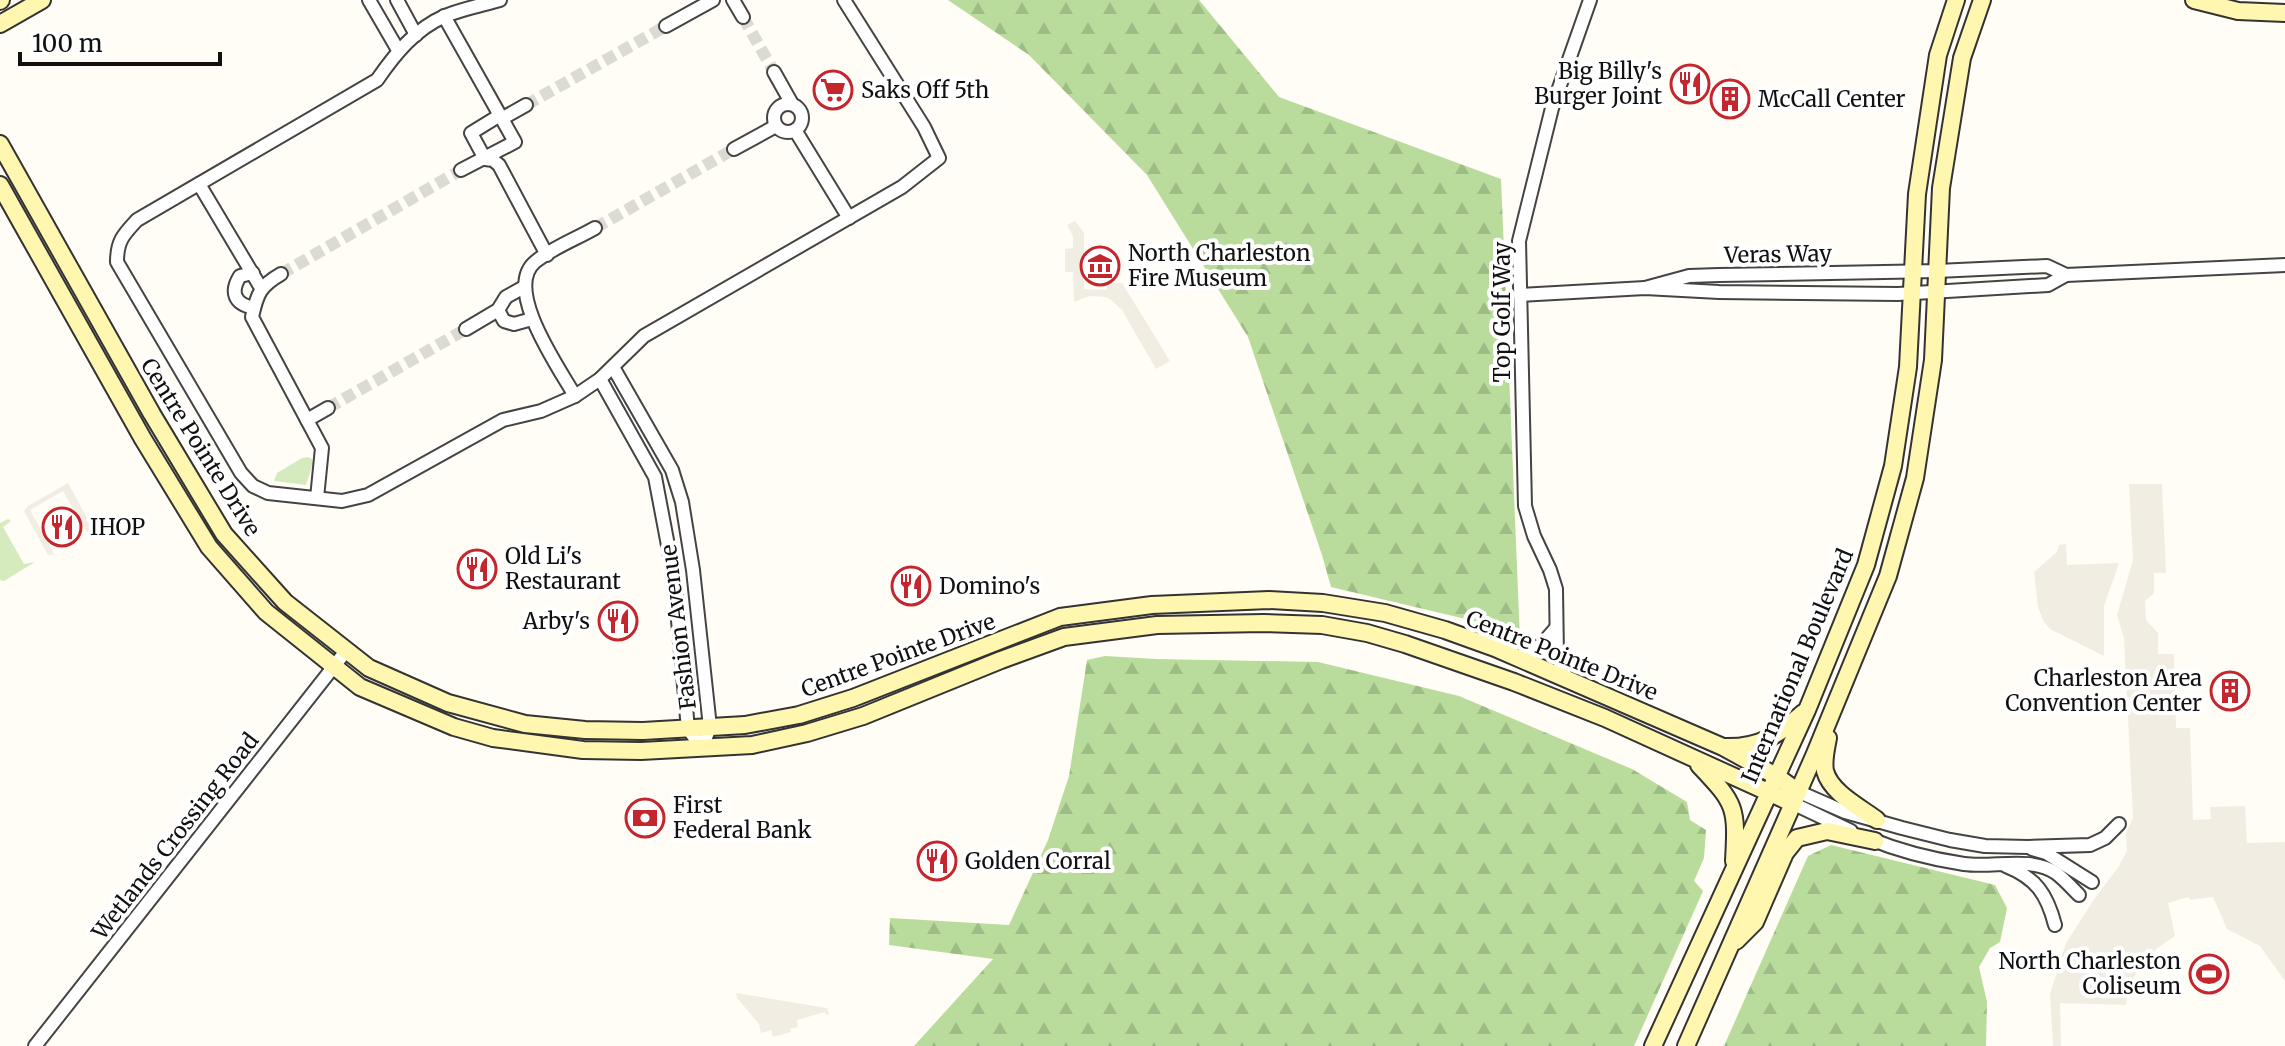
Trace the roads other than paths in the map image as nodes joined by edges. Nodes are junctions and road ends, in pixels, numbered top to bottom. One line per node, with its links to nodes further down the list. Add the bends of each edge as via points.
1 (42, 0): 15 (street)
2 (369, 0): 18 (street)
3 (397, 0): 17 (street)
4 (500, 0): 13 (street)
5 (713, 0): 16 (street)
6 (733, 0): 14 (street)
7 (844, 0): 31 (street, via 939,158)
8 (1590, 0): 45 (street, Top Golf Way, via 1552,108 1519,241)
9 (1956, 0): 35 (street, International Boulevard, via 1938,55 1917,194)
10 (1982, 0): 36 (street, via 1962,58 1941,188)
11 (2194, 0): 12 (street, via 2238,11)
12 (2285, 13)
13 (444, 16): 17 (street); 22 (street)
14 (743, 17)
15 (0, 24)
16 (666, 26)
17 (416, 35): 18 (street)
18 (398, 50): 29 (street, via 377,80)
19 (774, 72): 20 (street)
20 (792, 104): 23 (street, via 776,109); 24 (street, via 802,118)
21 (526, 105): 22 (street)
22 (503, 118): 27 (street, via 515,142); 27 (street, via 471,133)
23 (776, 126): 24 (street, via 785,132); 26 (street)
24 (795, 130): 31 (street)
25 (0, 144): 57 (street, Centre Pointe Drive, via 224,534 285,602)
26 (734, 149)
27 (485, 159): 28 (street); 33 (street, via 499,165)
28 (461, 170)
29 (199, 184): 37 (street); 55 (street, via 137,220 117,246 117,262 241,473 268,493)
30 (0, 185): 59 (street, Centre Pointe Drive, via 209,547 266,612)
31 (849, 218): 50 (street, via 644,336)
32 (595, 228): 33 (street)
33 (547, 255): 40 (street, via 533,263)
34 (2285, 265): 39 (street)
35 (1913, 271): 36 (street, Veras Way); 42 (street, Veras Way, via 1689,276); 44 (street, International Boulevard)
36 (1937, 271): 39 (street, Veras Way, via 2047,266); 43 (street)
37 (253, 273): 41 (street); 46 (street, via 240,276 234,286 236,298)
38 (281, 274): 41 (street)
39 (2066, 275): 43 (street, Veras Way, via 2048,285)
40 (524, 287): 47 (street, via 506,297); 48 (street)
41 (261, 288): 46 (street)
42 (1645, 288): 44 (street, Veras Way); 45 (street, Veras Way)
43 (1936, 290): 44 (street, Veras Way); 62 (street, via 1933,360 1915,478 1888,576)
44 (1912, 292): 61 (street, International Boulevard, via 1908,367 1893,466 1866,565)
45 (1520, 295): 56 (street, Top Golf Way, via 1525,506 1556,589)
46 (254, 308): 54 (street, via 252,317)
47 (498, 310): 48 (street, via 504,321 514,324); 49 (street)
48 (532, 319): 52 (street)
49 (466, 329)
50 (613, 367): 51 (street); 63 (street, Fashion Avenue, via 672,470 682,502)
51 (600, 379): 52 (street); 64 (street, Fashion Avenue, via 655,477 674,577)
52 (575, 396): 55 (street, via 503,420 368,495 342,501)
53 (328, 408): 54 (street)
54 (307, 420): 55 (street, via 322,448)
55 (317, 498)
56 (1556, 628): 58 (street); 60 (street, Top Golf Way, via 1557,656)
57 (346, 651): 59 (street, Wetlands Crossing Road); 64 (street, Centre Pointe Drive, via 369,668 448,703 525,724 585,730)
58 (1521, 659): 60 (street, Centre Pointe Drive); 63 (street, Centre Pointe Drive, via 1385,613 1323,603 1152,605 1060,617 799,715)
59 (334, 666): 66 (street, Centre Pointe Drive, via 360,687 493,738 583,750); 81 (street, Wetlands Crossing Road)
60 (1567, 679): 65 (street, Centre Pointe Drive)
61 (1807, 710): 65 (street, via 1768,740); 68 (street, International Boulevard)
62 (1833, 711): 70 (street); 71 (street, via 1824,768 1839,792)
63 (710, 727): 64 (street, Centre Pointe Drive); 66 (street, Fashion Avenue)
64 (688, 729): 66 (street, Fashion Avenue)
65 (1723, 747): 68 (street, Centre Pointe Drive)
66 (702, 748): 67 (street, Centre Pointe Drive, via 752,745 863,716 1064,637 1157,625 1264,623 1367,633 1437,655 1605,718)
67 (1693, 758): 69 (street, Centre Pointe Drive); 76 (street, via 1733,808)
68 (1776, 776): 69 (street, International Boulevard); 70 (street, Centre Pointe Drive)
69 (1769, 793): 70 (street, Centre Pointe Drive); 76 (street, International Boulevard)
70 (1794, 797): 71 (street); 73 (street); 80 (street)
71 (1877, 820): 74 (street, via 1950,840)
72 (2119, 824): 74 (street, via 2090,845)
73 (1875, 841): 75 (street, via 1935,859); 80 (street, via 1827,831 1797,838 1785,853 1755,922)
74 (2028, 847): 77 (street)
75 (2003, 865): 78 (street, via 2038,866 2056,873); 79 (street, via 2036,884 2050,903)
76 (1733, 870): 82 (street, International Boulevard)
77 (2092, 882)
78 (2079, 895)
79 (2055, 925)
80 (1729, 948): 83 (street)
81 (35, 1046)
82 (1653, 1046)
83 (1686, 1046)

